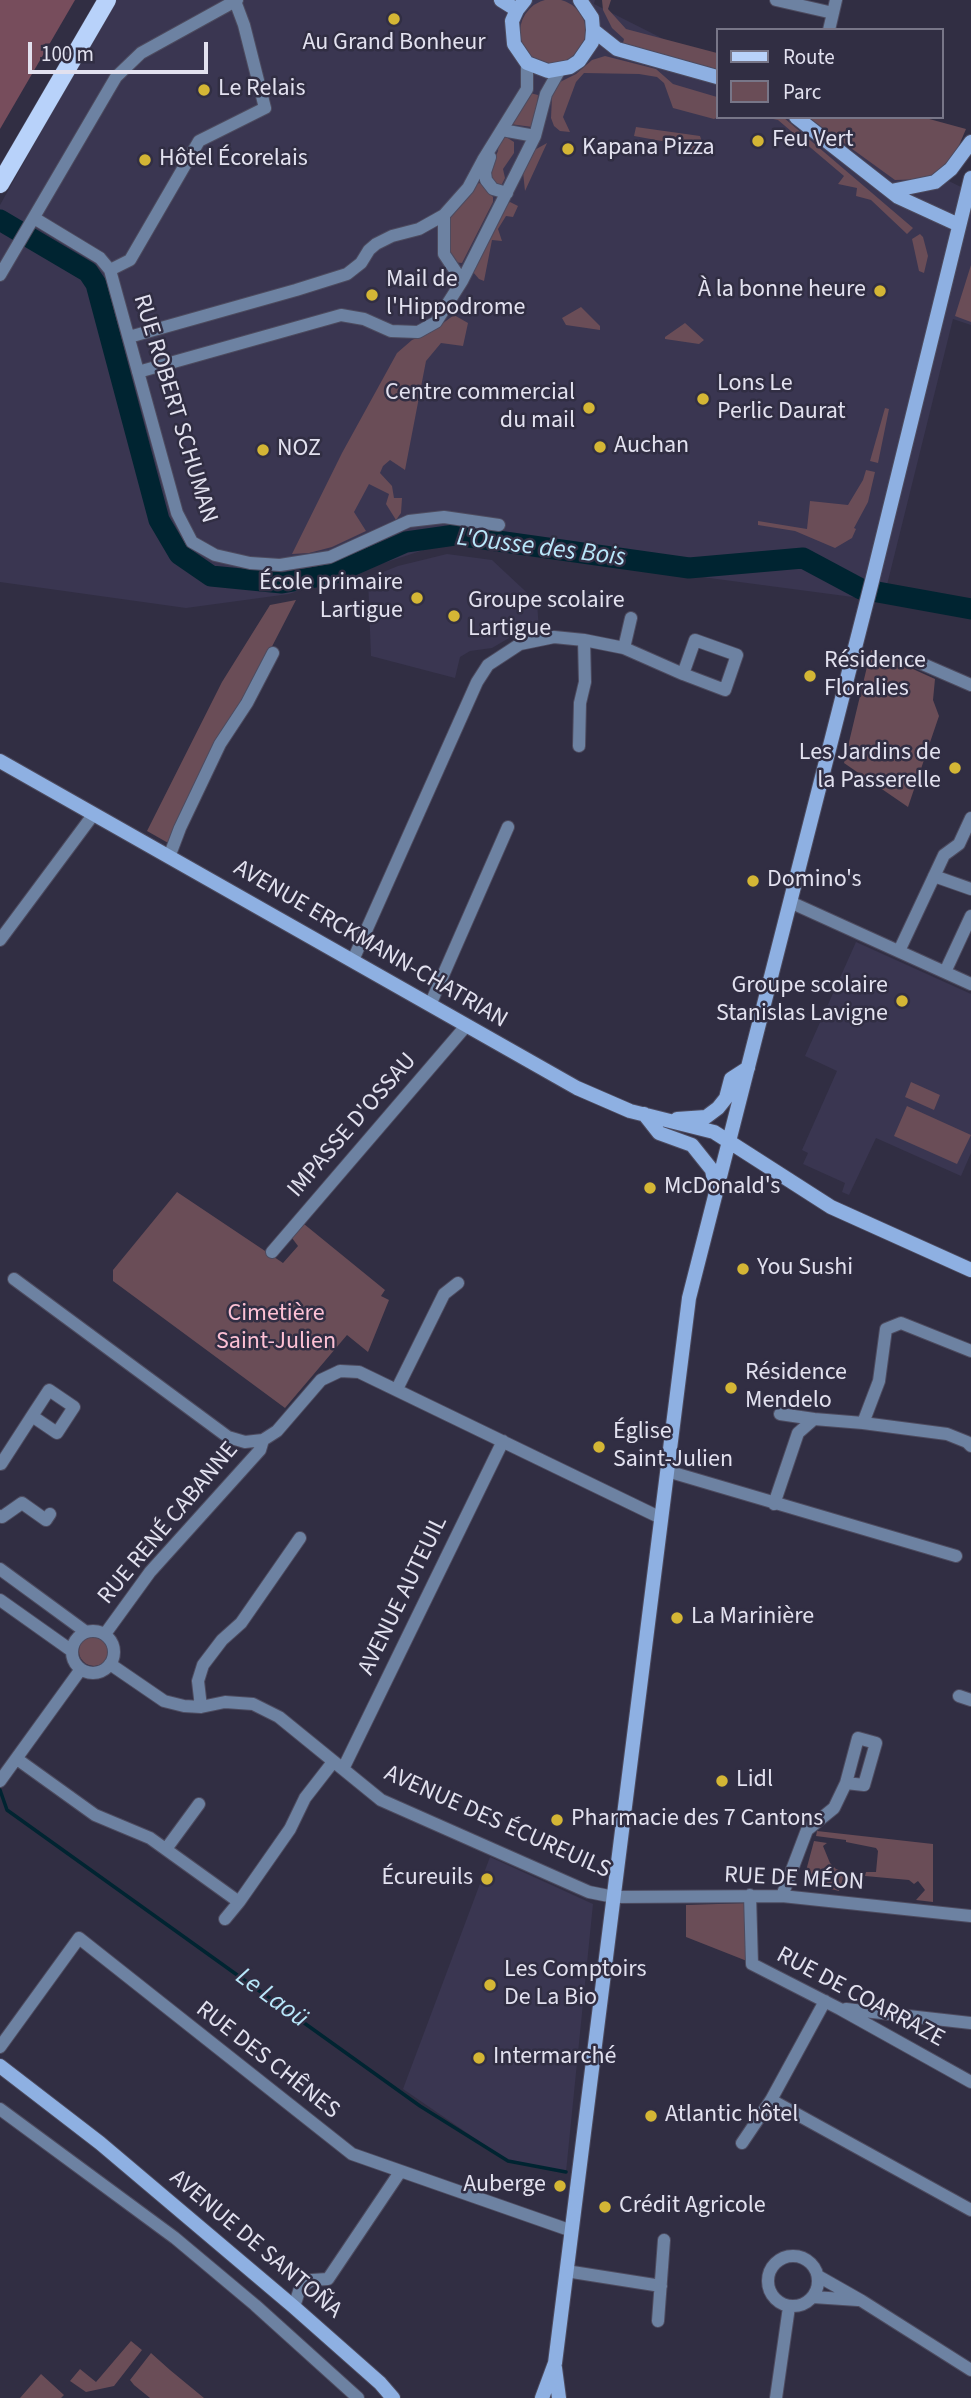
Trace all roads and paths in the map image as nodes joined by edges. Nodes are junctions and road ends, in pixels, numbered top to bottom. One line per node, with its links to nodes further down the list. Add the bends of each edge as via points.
1 (107, 0): 21 (main road)
2 (501, 0): 6 (main road)
3 (580, 0): 9 (main road, via 592,18)
4 (776, 0): 7 (street)
5 (236, 1): 26 (street, via 126,65); 27 (street, via 265,108 199,141 130,260)
6 (521, 5): 12 (main road, via 511,32)
7 (835, 7): 8 (street)
8 (830, 28)
9 (593, 30): 10 (main road); 11 (main road)
10 (617, 49): 11 (main road); 14 (main road)
11 (587, 53): 13 (main road)
12 (527, 62): 13 (main road); 16 (street, via 527,89)
13 (559, 71): 17 (street, via 546,94)
14 (716, 77)
15 (799, 119): 22 (main road)
16 (502, 130): 17 (street); 19 (street)
17 (535, 136): 23 (street)
18 (971, 142): 22 (main road, via 935,182)
19 (494, 143): 23 (street, via 486,180); 24 (street, via 468,188)
20 (971, 177): 25 (main road)
21 (0, 184)
22 (891, 191): 25 (main road)
23 (507, 193): 29 (street)
24 (444, 215): 29 (street, via 444,254); 30 (street, via 376,244 347,274)
25 (959, 225): 48 (main road)
26 (27, 228): 27 (street, RUE ROBERT SCHUMAN, via 100,258); 28 (street)
27 (110, 270): 30 (street, RUE ROBERT SCHUMAN)
28 (0, 275)
29 (461, 281): 31 (street, via 436,321 418,332 391,331 341,315)
30 (129, 337): 31 (street, RUE ROBERT SCHUMAN)
31 (138, 372): 32 (street, RUE ROBERT SCHUMAN, via 177,513 192,542 215,555 250,563 299,563 330,557 409,521 444,517)
32 (499, 524)
33 (631, 618): 35 (street)
34 (584, 640): 35 (street); 40 (street); 52 (street, via 554,637 520,644 488,666)
35 (624, 648): 38 (street)
36 (274, 653): 45 (street, via 220,744)
37 (918, 662): 39 (street)
38 (683, 674): 38 (street, via 725,690 737,655 695,640)
39 (971, 685)
40 (579, 746)
41 (0, 761): 42 (main road, AVENUE ERCKMANN-CHATRIAN)
42 (93, 815): 45 (main road, AVENUE ERCKMANN-CHATRIAN); 50 (street)
43 (971, 818): 46 (street, via 959,844 944,855)
44 (508, 827): 55 (street)
45 (169, 857): 52 (main road, AVENUE ERCKMANN-CHATRIAN)
46 (934, 876): 47 (street); 51 (street)
47 (971, 889)
48 (790, 902): 51 (street); 57 (main road)
49 (971, 916): 53 (street)
50 (0, 940)
51 (899, 951): 53 (street)
52 (353, 961): 55 (main road, AVENUE ERCKMANN-CHATRIAN)
53 (945, 972): 54 (street)
54 (971, 984)
55 (430, 1005): 56 (main road, AVENUE ERCKMANN-CHATRIAN)
56 (466, 1026): 58 (main road, AVENUE ERCKMANN-CHATRIAN, via 577,1088); 62 (street, IMPASSE D'OSSAU)
57 (748, 1068): 59 (main road, via 731,1079 726,1098 706,1117); 60 (main road)
58 (644, 1114): 59 (main road, AVENUE ERCKMANN-CHATRIAN); 61 (main road, via 659,1133 692,1145 703,1156 712,1170)
59 (665, 1119): 60 (main road, AVENUE ERCKMANN-CHATRIAN, via 714,1132)
60 (729, 1142): 61 (main road); 63 (main road, AVENUE ERCKMANN-CHATRIAN, via 831,1207)
61 (716, 1191): 76 (main road, via 689,1298)
62 (272, 1252)
63 (971, 1270)
64 (15, 1279): 72 (street, via 228,1437 245,1442)
65 (458, 1283): 67 (street, via 444,1294)
66 (971, 1351): 71 (street, via 901,1323 886,1329 878,1381)
67 (397, 1389): 72 (street, RUE RENÉ CABANNE, via 359,1372 340,1371 321,1380 277,1431); 73 (street, RUE RENÉ CABANNE)
68 (780, 1414): 70 (street)
69 (32, 1416): 75 (street)
70 (814, 1419): 71 (street); 77 (street, via 798,1433)
71 (863, 1423): 74 (street, via 947,1434)
72 (263, 1440): 86 (street, RUE RENÉ CABANNE, via 260,1450 150,1572)
73 (503, 1441): 80 (street, RUE RENÉ CABANNE); 92 (street, AVENUE AUTEUIL)
74 (970, 1442)
75 (0, 1464)
76 (667, 1471): 77 (street); 80 (main road)
77 (774, 1504): 82 (street)
78 (50, 1514): 79 (street, via 46,1520 22,1503)
79 (0, 1516)
80 (661, 1518): 99 (main road)
81 (300, 1538): 90 (street, via 241,1623 202,1665 198,1681)
82 (956, 1556)
83 (0, 1569): 85 (street)
84 (0, 1600): 87 (street)
85 (86, 1632): 86 (street); 87 (street, via 76,1639)
86 (105, 1634): 88 (street, via 114,1651)
87 (72, 1651): 89 (street)
88 (110, 1664): 89 (street, via 94,1673); 90 (street, AVENUE DES ÉCUREUILS, via 164,1701)
89 (81, 1669): 91 (street)
90 (201, 1707): 92 (street, AVENUE DES ÉCUREUILS, via 225,1702 253,1704 279,1717)
91 (17, 1759): 93 (street); 96 (street, via 94,1815)
92 (338, 1765): 99 (street, AVENUE DES ÉCUREUILS, via 381,1800 589,1892); 100 (street, AVENUE AUTEUIL, via 305,1798 290,1829)
93 (1, 1780)
94 (846, 1783): 98 (street, via 834,1808 807,1830)
95 (199, 1804): 96 (street)
96 (166, 1849): 100 (street)
97 (750, 1895): 98 (street, RUE DE MÉON); 99 (street, RUE DE MÉON); 103 (street, RUE DE COARRAZE, via 752,1964)
98 (782, 1896): 101 (street, RUE DE MÉON)
99 (614, 1897): 116 (main road)
100 (239, 1902): 102 (street, AVENUE AUTEUIL)
101 (971, 1916)
102 (225, 1919)
103 (825, 2001): 104 (street, RUE DE COARRAZE); 110 (street)
104 (840, 2009): 105 (street); 109 (street, RUE DE COARRAZE)
105 (971, 2023)
106 (0, 2046): 114 (street, RUE DES CHÊNES, via 79,1938 352,2154)
107 (0, 2066): 113 (main road, AVENUE DE SANTOÑA)
108 (0, 2075): 113 (main road, AVENUE DE SANTOÑA)
109 (971, 2082)
110 (771, 2100): 112 (street); 115 (street)
111 (0, 2109): 129 (street, via 175,2238)
112 (742, 2143)
113 (100, 2144): 123 (main road, AVENUE DE SANTOÑA)
114 (400, 2172): 116 (street, RUE DES CHÊNES); 123 (street, via 328,2279 312,2280 300,2288)
115 (971, 2210)
116 (572, 2231): 118 (main road)
117 (664, 2240): 120 (street)
118 (566, 2271): 120 (street); 126 (main road)
119 (818, 2276): 121 (street); 122 (street); 124 (street, via 801,2258 777,2261 768,2275 769,2292)
120 (661, 2286): 125 (street)
121 (813, 2297): 122 (street); 124 (street)
122 (862, 2301): 127 (street)
123 (293, 2307): 128 (main road, AVENUE DE SANTOÑA)
124 (789, 2307): 134 (street)
125 (658, 2320)
126 (555, 2363): 132 (main road); 133 (main road)
127 (971, 2370)
128 (380, 2383): 130 (main road, AVENUE DE SANTOÑA); 131 (main road, AVENUE DE SANTOÑA)
129 (353, 2396)
130 (393, 2398)
131 (404, 2398)
132 (542, 2398)
133 (559, 2398)
134 (776, 2398)

